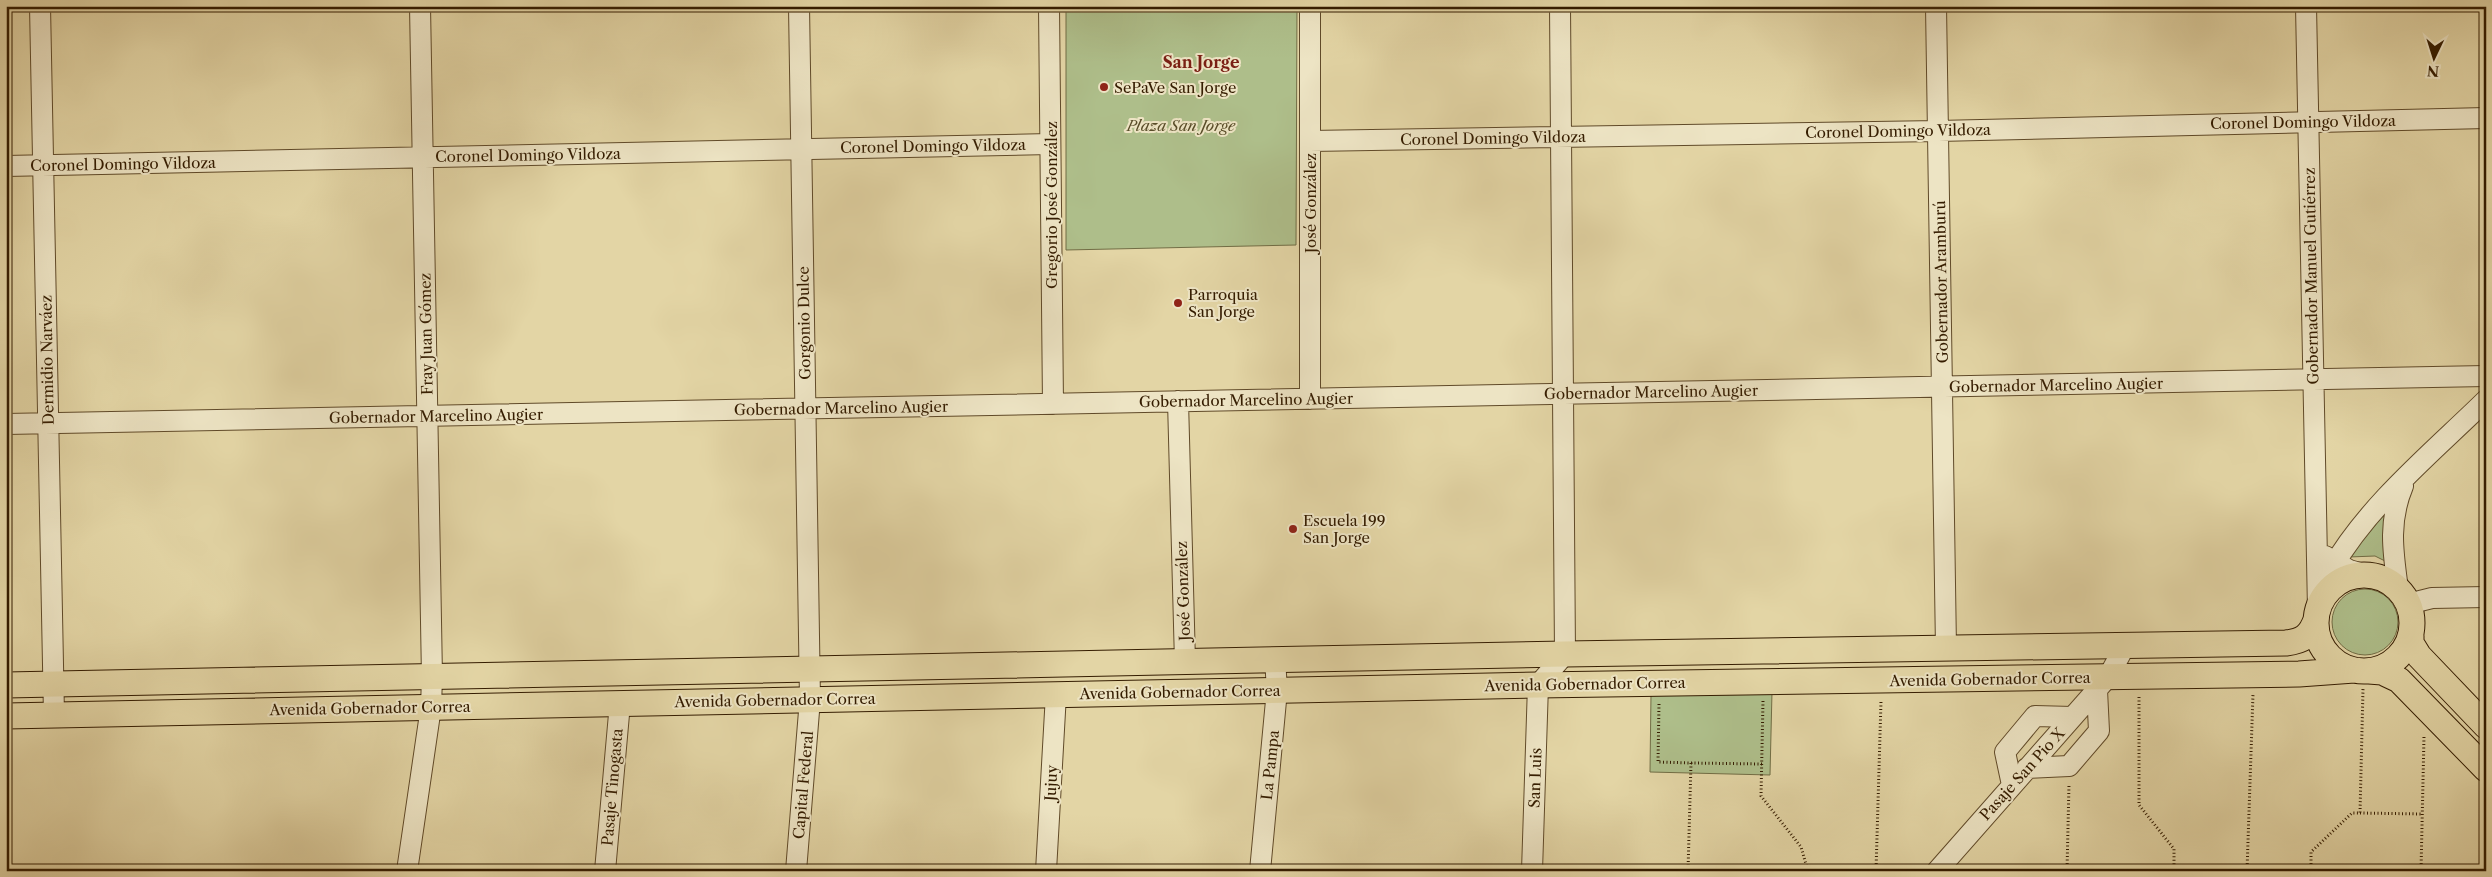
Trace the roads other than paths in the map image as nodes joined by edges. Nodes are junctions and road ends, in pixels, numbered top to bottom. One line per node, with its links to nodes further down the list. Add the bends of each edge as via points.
1 (40, 6): 17 (street, Dermidio Narváez)
2 (420, 6): 16 (street, Fray Juan Gómez)
3 (799, 6): 15 (street, Gorgonio Dulce)
4 (1049, 6): 14 (street, Gregorio José González)
5 (1310, 6): 13 (street, José González)
6 (1560, 6): 12 (street)
7 (1936, 6): 11 (street, Gobernador Aramburú)
8 (2306, 6): 10 (street, Gobernador Manuel Gutiérrez)
9 (2486, 118): 10 (street, Coronel Domingo Vildoza)
10 (2308, 121): 11 (street, Coronel Domingo Vildoza); 20 (street, Gobernador Manuel Gutiérrez)
11 (1938, 131): 12 (street, Coronel Domingo Vildoza); 21 (street, Gobernador Aramburú)
12 (1561, 137): 13 (street, Coronel Domingo Vildoza); 22 (street)
13 (1310, 141): 23 (street, José González)
14 (1050, 144): 15 (street, Coronel Domingo Vildoza); 26 (street, Gregorio José González)
15 (802, 149): 16 (street, Coronel Domingo Vildoza); 27 (street, Gorgonio Dulce)
16 (425, 157): 17 (street, Coronel Domingo Vildoza); 28 (street, Fray Juan Gómez)
17 (44, 165): 18 (street, Coronel Domingo Vildoza); 29 (street, Dermidio Narváez)
18 (6, 166)
19 (2486, 376): 20 (street, Gobernador Marcelino Augier)
20 (2313, 380): 21 (street, Gobernador Marcelino Augier); 32 (street, Gobernador Manuel Gutiérrez)
21 (1942, 387): 22 (street, Gobernador Marcelino Augier); 40 (street, Gobernador Aramburú)
22 (1563, 394): 23 (street, Gobernador Marcelino Augier); 41 (street)
23 (1310, 399): 25 (street, Gobernador Marcelino Augier)
24 (2486, 400): 31 (street)
25 (1178, 401): 26 (street, Gobernador Marcelino Augier); 43 (street, José González)
26 (1053, 404): 27 (street, Gobernador Marcelino Augier)
27 (805, 408): 28 (street, Gobernador Marcelino Augier); 44 (street, Gorgonio Dulce)
28 (427, 416): 29 (street, Gobernador Marcelino Augier); 51 (street, Fray Juan Gómez)
29 (48, 423): 30 (street, Gobernador Marcelino Augier); 47 (street, Dermidio Narváez)
30 (6, 424)
31 (2406, 479): 33 (street, via 2362,525); 35 (street, via 2394,507 2393,528)
32 (2316, 545): 33 (street); 37 (street, Gobernador Manuel Gutiérrez)
33 (2335, 564): 34 (street); 37 (street)
34 (2367, 575): 35 (main road, via 2379,577); 37 (main road, via 2340,581 2330,589)
35 (2403, 596): 36 (street); 38 (main road, via 2412,614)
36 (2486, 598)
37 (2318, 610): 39 (main road, Avenida Gobernador Correa, via 2311,632 2298,642); 45 (main road, via 2317,634 2322,646 2335,661)
38 (2411, 636): 45 (main road, via 2395,660 2383,667); 58 (main road, via 2411,643 2419,656)
39 (2125, 646): 40 (main road, Avenida Gobernador Correa); 46 (street, Pasaje San Pio X)
40 (1946, 648): 41 (main road, Avenida Gobernador Correa)
41 (1565, 654): 42 (main road, Avenida Gobernador Correa); 49 (street)
42 (1275, 660): 43 (main road, Avenida Gobernador Correa); 50 (street, La Pampa)
43 (1185, 662): 44 (main road, Avenida Gobernador Correa)
44 (810, 669): 51 (main road, Avenida Gobernador Correa); 53 (street, Gorgonio Dulce)
45 (2362, 671): 46 (main road, Avenida Gobernador Correa, via 2139,676); 60 (main road, via 2382,672 2399,680)
46 (2102, 683): 49 (main road, Avenida Gobernador Correa, via 1881,680); 57 (street, Pasaje San Pio X); 59 (street, via 2099,731 2069,766)
47 (54, 684): 48 (main road, Avenida Gobernador Correa); 51 (main road, Avenida Gobernador Correa); 55 (street, Dermidio Narváez)
48 (6, 685)
49 (1538, 685): 50 (main road, Avenida Gobernador Correa); 67 (street, San Luis)
50 (1277, 690): 52 (main road, Avenida Gobernador Correa); 66 (street, La Pampa)
51 (431, 692): 54 (main road, Avenida Gobernador Correa); 55 (main road, Avenida Gobernador Correa); 62 (street, Fray Juan Gómez)
52 (1056, 694): 53 (main road, Avenida Gobernador Correa); 65 (street, Jujuy)
53 (810, 699): 54 (main road, Avenida Gobernador Correa); 64 (street, Capital Federal)
54 (620, 703): 63 (street, Pasaje Tinogasta)
55 (54, 714): 56 (main road, Avenida Gobernador Correa)
56 (6, 716)
57 (2072, 717): 59 (street, Pasaje San Pio X); 61 (street, via 2035,716 2005,752)
58 (2486, 726)
59 (2026, 768): 61 (street, Pasaje San Pio X)
60 (2486, 769)
61 (2012, 785): 68 (street, Pasaje San Pio X)
62 (407, 871)
63 (605, 871)
64 (796, 871)
65 (1046, 871)
66 (1260, 871)
67 (1532, 871)
68 (1937, 871)

